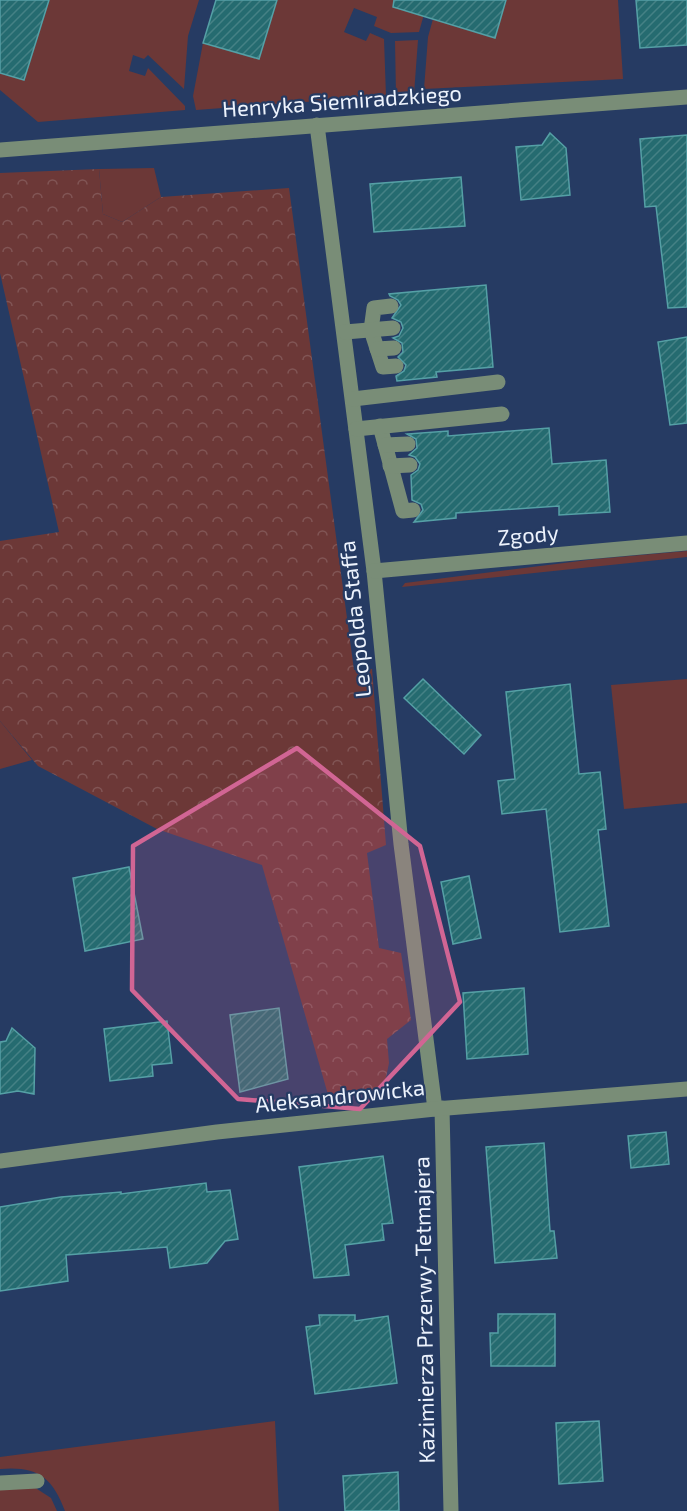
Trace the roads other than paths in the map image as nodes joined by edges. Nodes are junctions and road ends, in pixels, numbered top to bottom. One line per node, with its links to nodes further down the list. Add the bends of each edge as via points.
1 (687, 97): 2 (street, Henryka Siemiradzkiego)
2 (316, 125): 3 (street, Henryka Siemiradzkiego); 7 (street, Leopolda Staffa)
3 (0, 150)
4 (391, 306): 6 (street, via 374,308)
5 (393, 328): 6 (street)
6 (371, 330): 7 (street); 9 (street)
7 (345, 332): 12 (street, Leopolda Staffa)
8 (394, 348): 9 (street)
9 (377, 349): 10 (street, via 383,367)
10 (396, 366)
11 (498, 382): 12 (street)
12 (353, 399): 15 (street, Leopolda Staffa)
13 (502, 414): 14 (street)
14 (380, 426): 15 (street); 17 (street)
15 (356, 429): 22 (street, Leopolda Staffa)
16 (408, 444): 17 (street)
17 (385, 445): 19 (street)
18 (410, 465): 19 (street)
19 (390, 466): 20 (street, via 404,490 403,511)
20 (413, 510)
21 (687, 543): 22 (street, Zgody)
22 (374, 571): 24 (street, Leopolda Staffa, via 400,844)
23 (687, 1089): 24 (street, Aleksandrowicka)
24 (438, 1108): 25 (street, Aleksandrowicka); 28 (street, Kazimierza Przerwy-Tetmajera)
25 (0, 1161)
26 (37, 1481): 27 (street)
27 (0, 1483)
28 (451, 1511)

